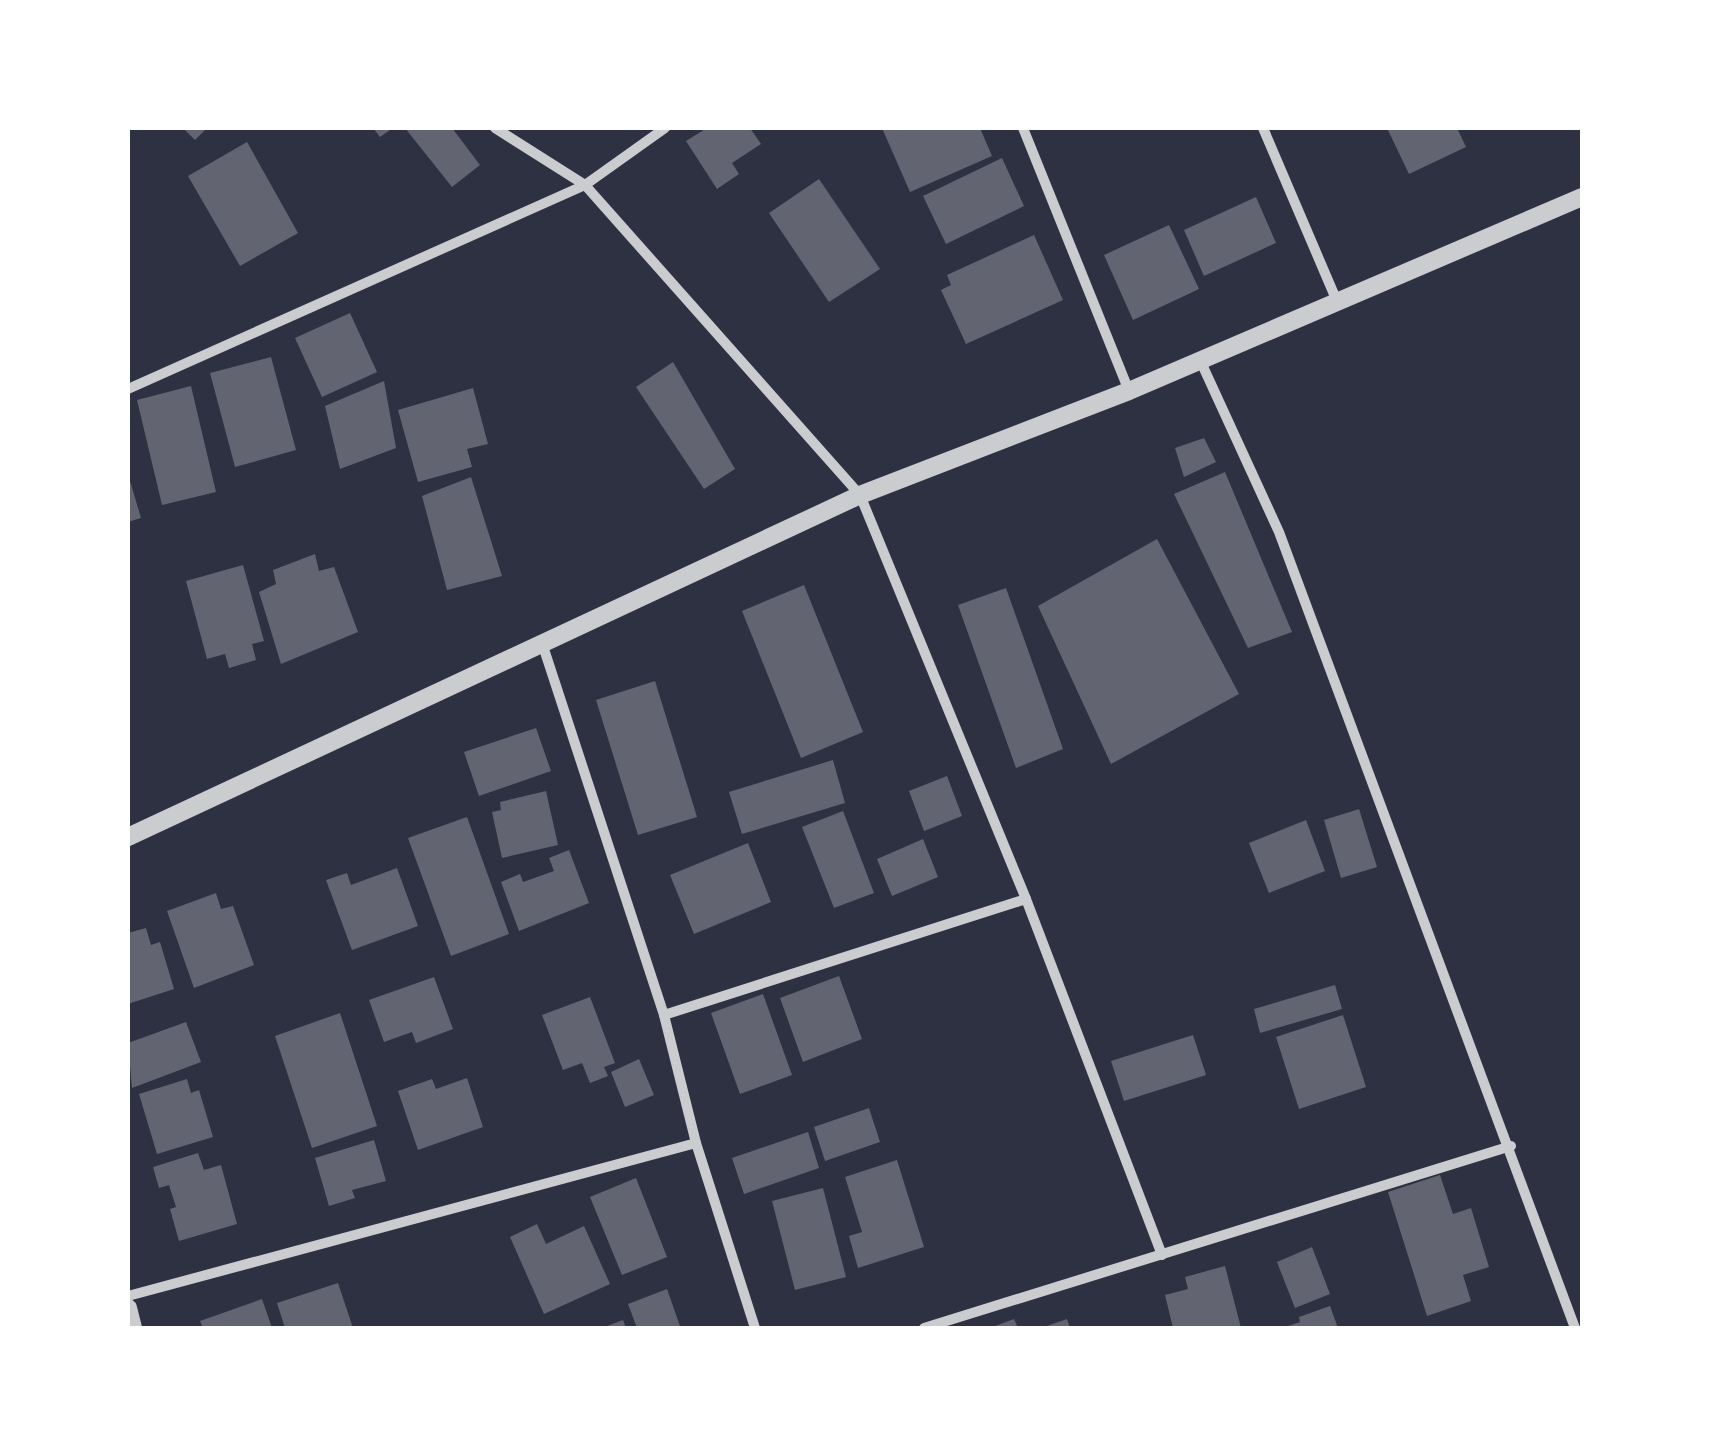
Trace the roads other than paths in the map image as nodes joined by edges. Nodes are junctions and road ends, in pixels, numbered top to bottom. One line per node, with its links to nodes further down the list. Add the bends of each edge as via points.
1 (495, 128): 5 (street)
2 (666, 128): 5 (street)
3 (1023, 128): 10 (street)
4 (1262, 128): 7 (street)
5 (585, 185): 9 (street); 11 (street)
6 (1582, 196): 7 (street)
7 (1336, 299): 8 (street)
8 (1199, 360): 10 (street); 17 (street, via 1280,532)
9 (128, 389)
10 (1130, 391): 11 (street)
11 (860, 495): 12 (street); 14 (street)
12 (542, 643): 13 (street); 15 (street)
13 (128, 837)
14 (1026, 899): 15 (street); 18 (street)
15 (664, 1014): 16 (street)
16 (696, 1143): 19 (street); 22 (street)
17 (1511, 1146): 18 (street); 24 (street)
18 (1162, 1255): 23 (street)
19 (128, 1296)
20 (128, 1308): 21 (street)
21 (133, 1328)
22 (755, 1328)
23 (924, 1328)
24 (1576, 1328)

